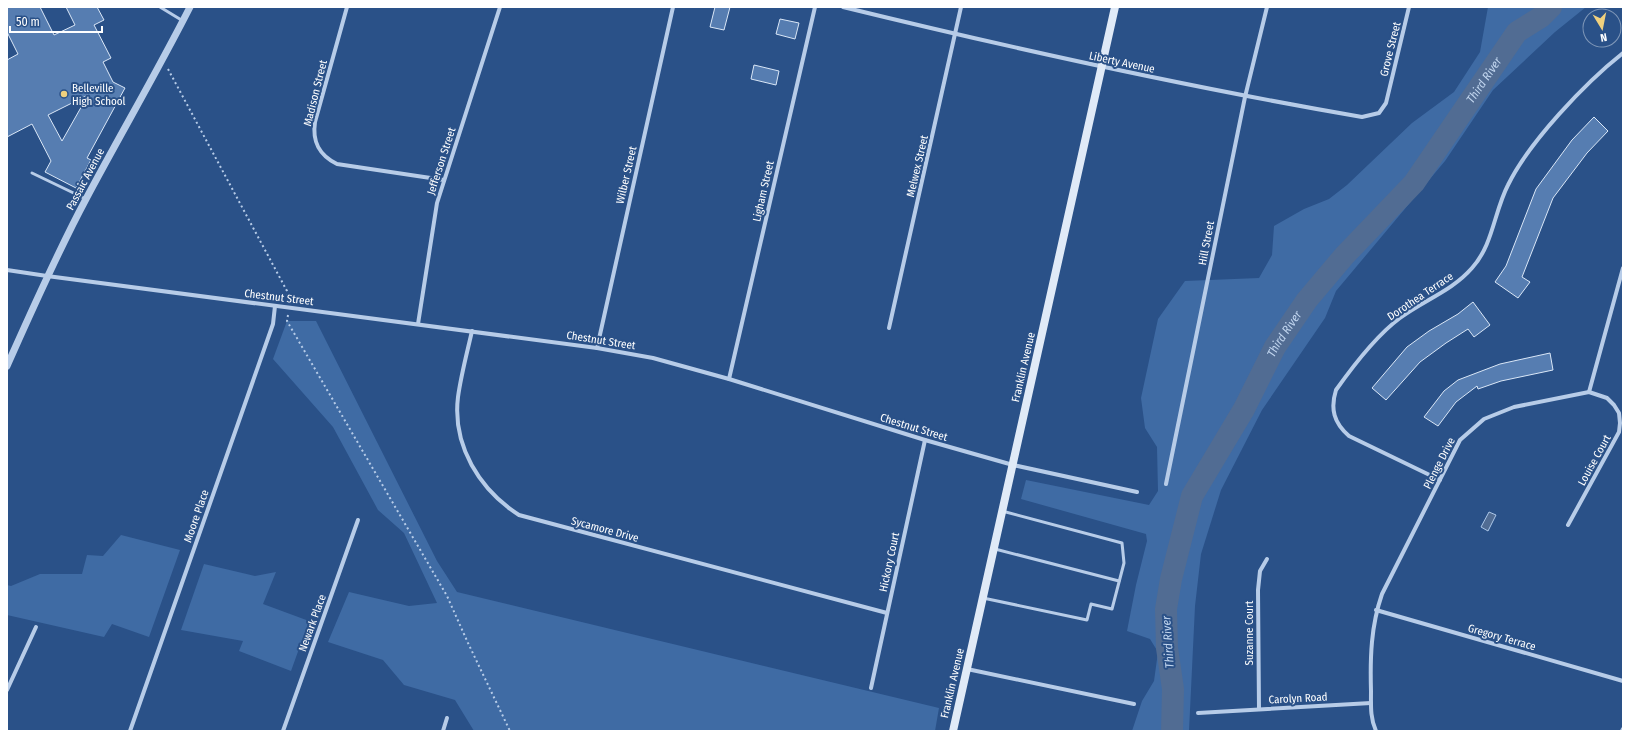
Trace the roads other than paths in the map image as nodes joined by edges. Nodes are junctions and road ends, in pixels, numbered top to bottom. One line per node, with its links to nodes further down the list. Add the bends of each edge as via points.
1 (160, 7): 12 (lane)
2 (190, 7): 12 (street, Passaic Avenue)
3 (347, 7): 19 (street, Madison Street, via 315,122 314,132 320,152 338,164)
4 (500, 7): 19 (street, Jefferson Street)
5 (673, 7): 29 (street, Wilber Street)
6 (815, 7): 31 (street, Ligham Street)
7 (843, 7): 13 (street, Liberty Avenue)
8 (961, 7): 13 (street, Melwex Street)
9 (1115, 7): 15 (main road, Franklin Avenue)
10 (1267, 7): 17 (street, Hill Street)
11 (1409, 7): 16 (street, Grove Street)
12 (183, 21): 20 (street, Passaic Avenue)
13 (956, 34): 15 (street, Liberty Avenue); 27 (street, Melwex Street)
14 (1623, 53): 35 (street, Dorothea Terrace, via 1567,106 1528,152 1508,185 1490,236 1474,267 1450,288 1400,317 1336,390 1333,412 1341,429 1349,436)
15 (1101, 67): 17 (street, Liberty Avenue); 34 (main road, Franklin Avenue)
16 (1388, 95): 17 (street, Liberty Avenue, via 1379,113 1362,117)
17 (1245, 97): 36 (street, Hill Street)
18 (32, 173): 20 (lane)
19 (444, 180): 26 (street, Jefferson Street, via 436,210)
20 (86, 199): 23 (street, Passaic Avenue)
21 (1623, 268): 24 (street)
22 (7, 270): 23 (street, Chestnut Street)
23 (47, 276): 25 (street, Chestnut Street); 30 (street, Passaic Avenue)
24 (1622, 278): 32 (street)
25 (275, 306): 26 (street, Chestnut Street); 57 (street, Moore Place, via 273,324)
26 (418, 324): 28 (street, Chestnut Street)
27 (889, 328)
28 (472, 331): 29 (street, Chestnut Street); 46 (street, Sycamore Drive, via 458,398 461,435 469,459 482,482 509,508 520,515)
29 (597, 348): 31 (street, Chestnut Street, via 653,358)
30 (7, 366)
31 (729, 379): 33 (street, Chestnut Street)
32 (1589, 392): 35 (street, Plenge Drive, via 1514,407 1484,419 1460,440); 40 (street, Louise Court, via 1611,401 1619,413 1620,423 1616,438)
33 (925, 440): 34 (street, Chestnut Street); 46 (street, Hickory Court)
34 (1013, 465): 37 (street, Chestnut Street); 38 (main road, Franklin Avenue)
35 (1440, 480): 45 (street, Plenge Drive)
36 (1166, 484)
37 (1137, 492)
38 (1002, 511): 41 (main road, Franklin Avenue); 43 (lane, via 1122,543 1124,563)
39 (358, 520): 58 (street, Newark Place)
40 (1568, 525)
41 (994, 549): 43 (lane); 44 (main road, Franklin Avenue)
42 (1267, 559): 54 (street, Suzanne Court, via 1260,571 1258,590)
43 (1119, 581): 44 (lane, via 1112,609 1091,604 1087,620)
44 (983, 598): 48 (main road, Franklin Avenue)
45 (1376, 610): 49 (street, Gregory Terrace); 52 (street, Plenge Drive, via 1370,647)
46 (888, 614): 50 (street, Hickory Court)
47 (36, 627): 51 (street)
48 (966, 669): 53 (street); 60 (main road, Franklin Avenue)
49 (1623, 681)
50 (871, 688)
51 (7, 690)
52 (1371, 703): 54 (street, Carolyn Road); 61 (street)
53 (1134, 704)
54 (1259, 709): 55 (street, Carolyn Road)
55 (1198, 712)
56 (447, 718): 59 (street)
57 (130, 731)
58 (283, 731)
59 (443, 731)
60 (953, 731)
61 (1376, 731)

